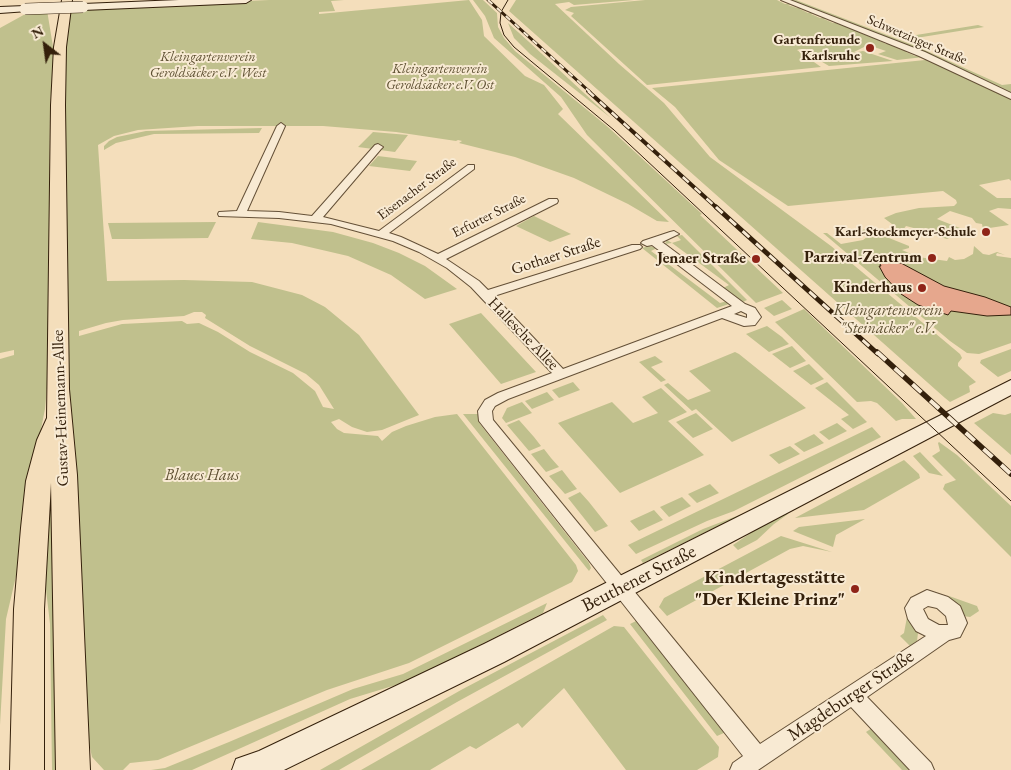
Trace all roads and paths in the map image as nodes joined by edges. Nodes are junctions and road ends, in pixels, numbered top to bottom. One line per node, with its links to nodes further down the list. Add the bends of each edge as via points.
1 (52, 0): 7 (main road, Gustav-Heinemann-Allee, via 52,20)
2 (67, 0): 7 (main road, Gustav-Heinemann-Allee)
3 (246, 0): 5 (main road)
4 (784, 0): 8 (street, Schwetzinger Straße, via 932,58)
5 (203, 1): 6 (main road, bridge)
6 (0, 10)
7 (60, 46): 25 (main road, Gustav-Heinemann-Allee)
8 (1011, 96)
9 (281, 126): 14 (street)
10 (378, 147): 15 (street)
11 (471, 166): 16 (street, Eisenacher Straße)
12 (553, 201): 19 (street, Erfurter Straße)
13 (223, 214): 14 (street, Hallesche Allee)
14 (241, 214): 15 (street, Hallesche Allee)
15 (315, 219): 16 (street, Hallesche Allee)
16 (381, 234): 19 (street, Hallesche Allee)
17 (674, 234): 18 (street, Gothaer Straße)
18 (645, 244): 20 (street, Gothaer Straße); 21 (street)
19 (439, 258): 20 (street, Hallesche Allee, via 463,274)
20 (486, 296): 23 (street, Hallesche Allee)
21 (741, 307): 22 (street); 22 (street, via 753,314 753,320 740,322)
22 (722, 314): 23 (street)
23 (561, 374): 26 (street, Hallesche Allee, via 490,403 485,410 486,421)
24 (1011, 387): 26 (main road, Beuthener Straße)
25 (58, 419): 30 (main road, via 49,440 39,482 34,528); 31 (main road, Gustav-Heinemann-Allee, via 62,436)
26 (619, 588): 29 (street); 32 (main road, Beuthener Straße, via 494,653)
27 (944, 634): 28 (street, Magdeburger Straße)
28 (852, 695): 29 (street, Magdeburger Straße); 34 (street)
29 (758, 758): 33 (street, Magdeburger Straße)
30 (22, 760)
31 (78, 766)
32 (256, 768)
33 (740, 770)
34 (924, 770)

